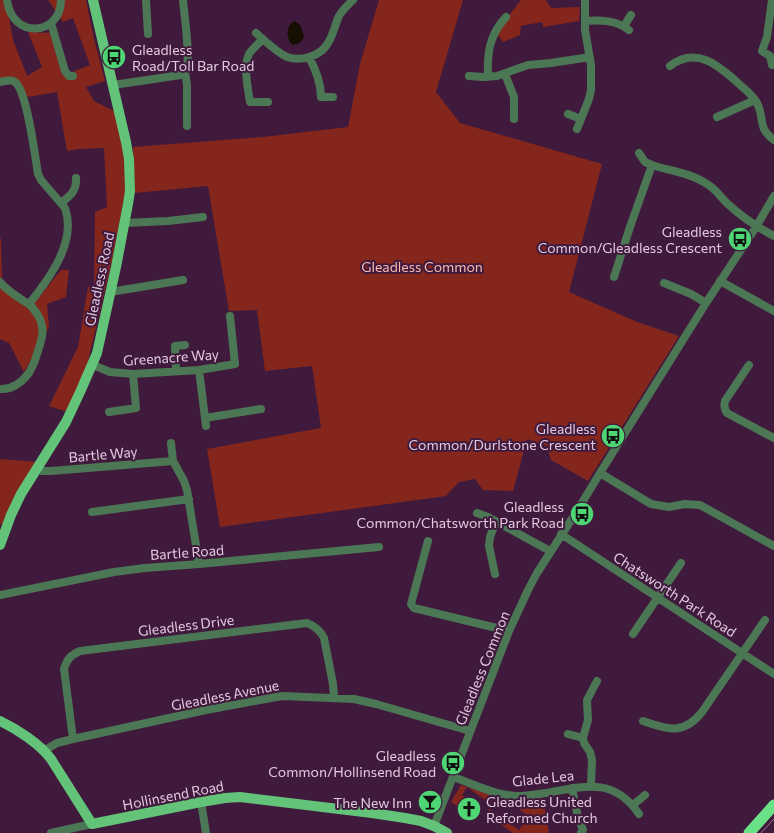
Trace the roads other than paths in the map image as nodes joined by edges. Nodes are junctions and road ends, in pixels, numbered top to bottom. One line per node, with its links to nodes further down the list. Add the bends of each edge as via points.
1 (7, 0): 12 (street, via 11,15 22,26 34,29)
2 (61, 0): 12 (street)
3 (93, 0): 26 (main road, Gleadless Road)
4 (146, 0): 14 (street)
5 (183, 0): 20 (street)
6 (353, 0): 17 (street, via 338,18 328,44)
7 (584, 0): 11 (street)
8 (772, 0): 18 (street, via 762,51 770,56)
9 (630, 15): 11 (street, via 626,28 615,22)
10 (493, 17): 24 (street, via 503,20 490,44)
11 (585, 21): 16 (street)
12 (51, 23): 22 (street, via 66,71)
13 (256, 33): 15 (street)
14 (148, 34)
15 (263, 39): 17 (street, via 287,56); 29 (street, via 249,55 246,72 250,102)
16 (590, 57): 21 (street, via 528,65); 35 (street, via 591,90)
17 (309, 58): 27 (street, via 319,79 321,97)
18 (772, 65)
19 (670, 66): 28 (street, via 690,56 708,61 722,68)
20 (185, 72): 26 (street); 36 (street)
21 (505, 74): 24 (street); 31 (street)
22 (73, 76)
23 (469, 76): 24 (street)
24 (488, 77)
25 (0, 82): 43 (street, via 12,80 22,92 38,174)
26 (113, 85): 45 (main road, Gleadless Road, via 129,159 130,191)
27 (333, 97)
28 (755, 100): 33 (street); 38 (street, via 764,129)
29 (268, 102)
30 (505, 106): 31 (street)
31 (515, 106): 34 (street)
32 (568, 114): 35 (street)
33 (717, 116)
34 (514, 119)
35 (581, 119): 37 (street)
36 (187, 126)
37 (577, 129)
38 (774, 140)
39 (639, 152): 40 (street, via 645,162)
40 (652, 165): 46 (street, via 699,179); 48 (street)
41 (76, 178): 43 (street, via 73,194)
42 (774, 196): 46 (street, Gleadless Common)
43 (61, 203): 55 (street, via 67,214 66,239 53,272)
44 (203, 217): 45 (street)
45 (125, 223): 53 (main road, Gleadless Road)
46 (756, 226): 47 (street); 51 (street, Gleadless Common)
47 (774, 236)
48 (614, 277)
49 (183, 280): 53 (street)
50 (0, 282): 55 (street)
51 (720, 282): 54 (street, Gleadless Common); 56 (street)
52 (664, 283): 54 (street)
53 (110, 292): 59 (main road, Gleadless Road)
54 (706, 303): 73 (street, Gleadless Common)
55 (29, 304): 64 (street, via 41,319 43,328 36,358 25,378 11,388)
56 (774, 310)
57 (230, 316): 61 (street, Greenacre Way, via 235,364)
58 (184, 345): 62 (street, via 175,346)
59 (93, 364): 63 (street, Greenacre Way, via 110,372); 72 (main road, Gleadless Road, via 66,422)
60 (749, 365): 69 (street, via 725,401 725,410)
61 (199, 370): 62 (street, Greenacre Way); 67 (street)
62 (176, 371): 63 (street, Greenacre Way)
63 (133, 374): 66 (street, via 136,408)
64 (0, 389)
65 (261, 409): 67 (street)
66 (109, 412)
67 (205, 418): 68 (street)
68 (206, 426)
69 (774, 438)
70 (171, 443): 71 (street)
71 (173, 461): 72 (street, Bartle Way, via 50,471); 74 (street, via 184,480)
72 (37, 468): 80 (main road, Gleadless Road, via 21,494)
73 (600, 472): 78 (street, Gleadless Common); 81 (street, via 651,504 669,507 700,504)
74 (189, 499): 75 (street); 85 (street)
75 (92, 512)
76 (477, 513): 77 (street)
77 (496, 521): 83 (street); 86 (street, via 489,546)
78 (561, 534): 83 (street, Gleadless Common); 88 (street, Chatsworth Park Road)
79 (428, 541): 89 (street)
80 (0, 545)
81 (774, 546)
82 (378, 547): 85 (street, Bartle Road)
83 (550, 551): 92 (street, Gleadless Common)
84 (681, 563): 88 (street)
85 (199, 564): 87 (street, Bartle Road, via 114,572)
86 (495, 574)
87 (0, 595)
88 (657, 597): 93 (street); 94 (street, Chatsworth Park Road)
89 (412, 606): 90 (street); 92 (street)
90 (410, 615)
91 (765, 620): 94 (street)
92 (510, 631): 100 (street, Gleadless Common)
93 (633, 634)
94 (742, 653): 95 (street, Chatsworth Park Road); 99 (street, via 692,723 670,729)
95 (774, 674)
96 (597, 681): 102 (street, via 588,700 588,720)
97 (334, 697): 100 (street, Gleadless Avenue, via 376,704); 103 (street, Gleadless Avenue, via 293,695 267,698); 103 (street, Gleadless Drive, via 324,638 318,628 307,623 80,651 69,657 64,669)
98 (0, 721): 104 (main road)
99 (644, 721)
100 (470, 731): 105 (street, Gleadless Common)
101 (568, 734): 102 (street)
102 (582, 738): 106 (street, via 592,760)
103 (73, 740): 104 (street, Gleadless Avenue)
104 (45, 750): 113 (main road)
105 (453, 777): 107 (street, Glade Lea, via 508,795); 114 (street, Gleadless Common)
106 (592, 786): 107 (street, Glade Lea); 110 (street, Glade Lea, via 619,793)
107 (572, 788): 118 (street, via 583,830)
108 (645, 795): 110 (street)
109 (201, 802): 113 (main road, Hollinsend Road); 114 (main road, Hollinsend Road, via 240,797 372,813); 116 (street)
110 (633, 805): 112 (street, Glade Lea)
111 (774, 805): 119 (highway)
112 (639, 814)
113 (92, 824): 115 (street, Hollinsend Road)
114 (434, 826): 117 (main road, Hollinsend Road)
115 (51, 833)
116 (206, 833)
117 (447, 833)
118 (581, 833)
119 (749, 833)

